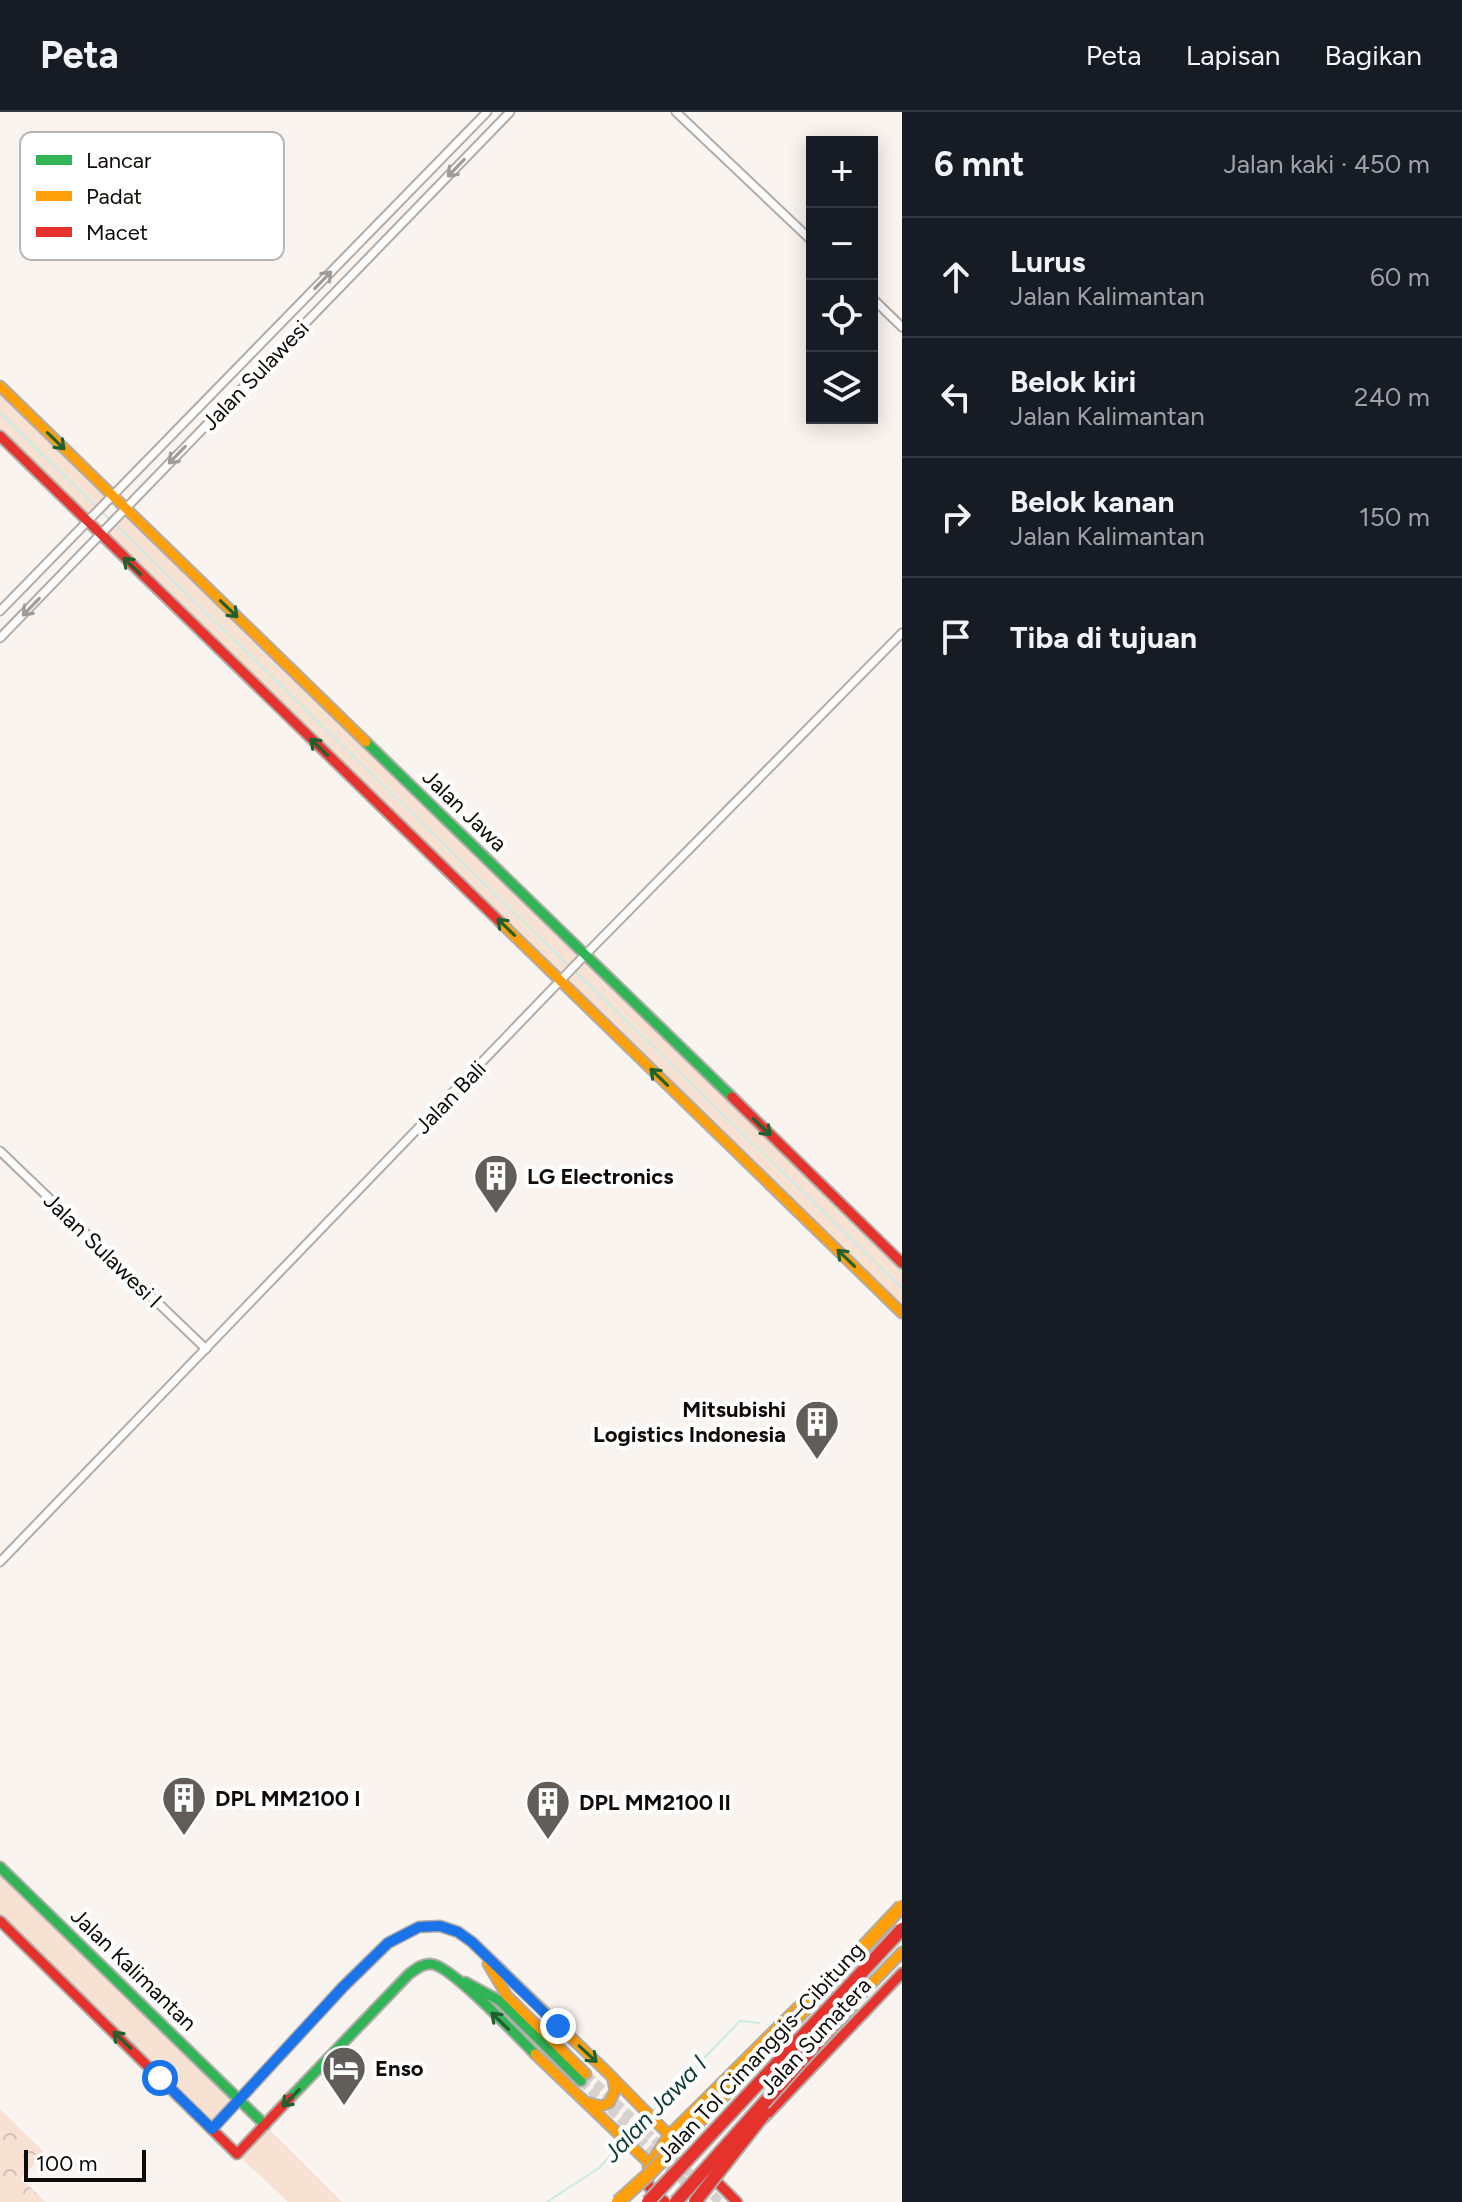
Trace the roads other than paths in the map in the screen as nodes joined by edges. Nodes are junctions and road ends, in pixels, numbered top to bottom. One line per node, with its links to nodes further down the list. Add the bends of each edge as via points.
1 (487, 112): 9 (street, Jalan Sulawesi, one-way to 1)
2 (510, 112): 10 (street, Jalan Sulawesi, one-way to 10)
3 (676, 112): 4 (street)
4 (806, 235)
5 (878, 304): 6 (street)
6 (902, 327)
7 (0, 386): 9 (main road, Jalan Jawa, one-way to 9)
8 (0, 436): 11 (main road)
9 (110, 499): 10 (main road, Jalan Jawa); 11 (street, Jalan Sulawesi)
10 (123, 512): 12 (street, Jalan Sulawesi); 16 (main road, Jalan Jawa, one-way to 16)
11 (90, 519): 12 (main road); 13 (street, Jalan Sulawesi)
12 (103, 532): 15 (street, Jalan Sulawesi, one-way to 15); 17 (main road, one-way to 12)
13 (0, 611)
14 (902, 633): 16 (street, Jalan Bali)
15 (0, 638)
16 (583, 958): 17 (street, Jalan Bali); 19 (main road, Jalan Jawa, one-way to 19)
17 (564, 979): 20 (main road, one-way to 17); 21 (street, Jalan Bali)
18 (0, 1151): 21 (street, Jalan Sulawesi I)
19 (902, 1263)
20 (902, 1313)
21 (206, 1349): 22 (street, Jalan Bali)
22 (0, 1562)
23 (0, 1867): 33 (main road, Jalan Kalimantan)
24 (902, 1904): 37 (main road, Jalan Sumatera); 38 (main road, bridge)
25 (0, 1921): 36 (main road, one-way to 25)
26 (902, 1929): 42 (main road, Jalan Tol Cimanggis–Cibitung, bridge)
27 (480, 1951): 30 (main road, via 507,1996 584,2077 500,2001); 32 (main road, one-way to 32); 33 (main road, via 458,1932 440,1926 419,1927 395,1939 343,1987)
28 (902, 1952): 31 (main road, Jalan Tol Cimanggis–Cibitung)
29 (902, 1973): 39 (main road, Jalan Sumatera)
30 (455, 1977): 34 (main road, one-way to 30); 35 (main road, one-way to 35, via 441,1966 418,1966)
31 (852, 2004): 40 (main road, bridge); 40 (main road, bridge)
32 (609, 2074): 34 (main road, via 615,2087 609,2103 595,2106); 37 (main road)
33 (240, 2100): 35 (main road, Jalan Kalimantan); 36 (main road)
34 (582, 2100): 38 (main road, via 632,2148)
35 (265, 2125): 36 (main road, via 237,2154)
36 (212, 2129)
37 (669, 2135): 38 (main road, Jalan Sumatera)
38 (646, 2174): 41 (main road, bridge); 43 (main road, via 649,2187)
39 (709, 2174): 40 (main road, Jalan Sumatera); 44 (main road); 45 (main road)
40 (685, 2201)
41 (621, 2202)
42 (648, 2202)
43 (665, 2202)
44 (704, 2202)
45 (737, 2202)

